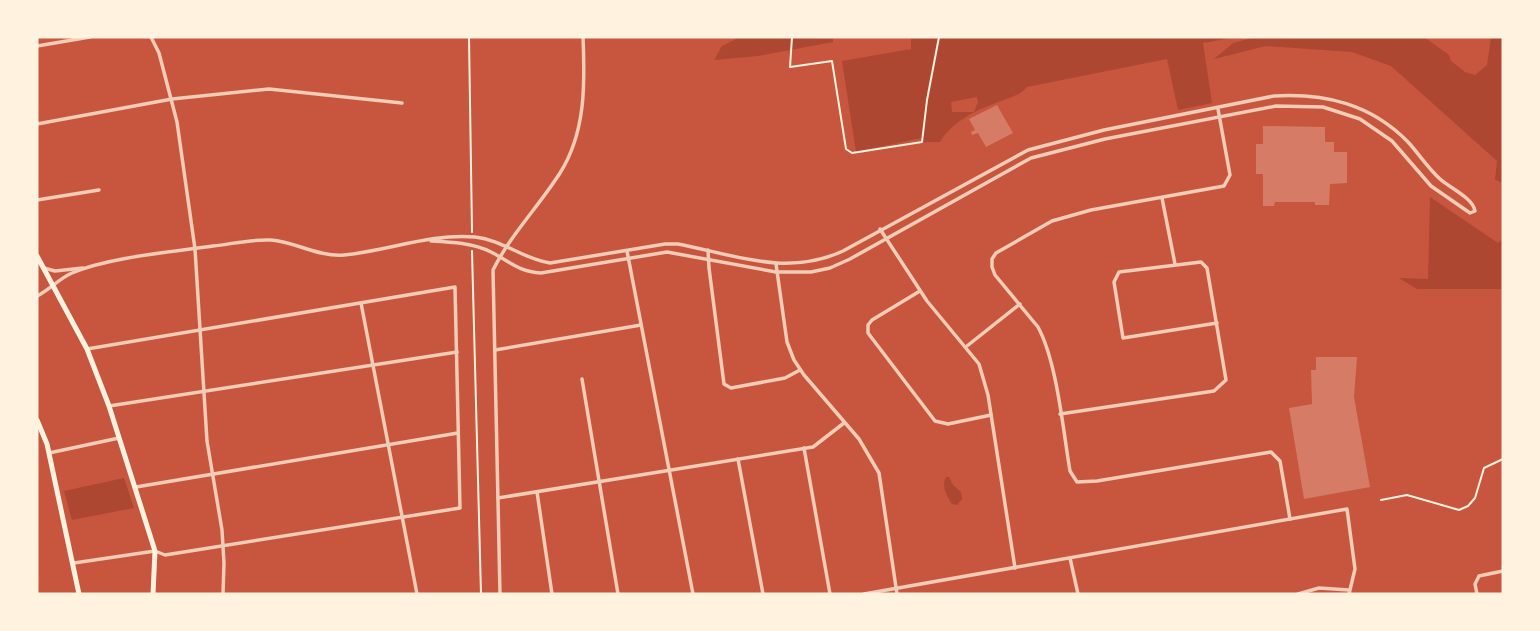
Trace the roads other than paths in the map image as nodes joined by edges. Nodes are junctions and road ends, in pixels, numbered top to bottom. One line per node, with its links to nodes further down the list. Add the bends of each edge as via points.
1 (90, 37): 4 (street)
2 (150, 37): 5 (street)
3 (583, 37): 18 (street, via 582,112 570,156)
4 (37, 46)
5 (172, 99): 6 (street, via 269,89); 9 (street); 19 (street)
6 (402, 103)
7 (1218, 109): 8 (street); 8 (street, via 1298,95 1357,107 1391,126 1475,211 1469,214 1431,186 1392,141 1360,119 1300,105); 10 (street)
8 (1219, 116): 11 (street); 13 (street, via 1229,181 1224,186)
9 (37, 124)
10 (1027, 150): 11 (street); 15 (street)
11 (1031, 158): 16 (street)
12 (99, 190): 14 (street)
13 (1162, 198): 28 (street); 37 (street, via 1068,215 1001,249 992,259 992,267)
14 (37, 200)
15 (880, 229): 16 (street); 24 (street)
16 (885, 239): 30 (street); 34 (street)
17 (431, 241): 18 (street, via 472,237); 19 (street, via 344,255 270,240); 23 (street, via 471,245)
18 (506, 245): 21 (street, via 535,261 550,262); 23 (street)
19 (195, 249): 29 (street); 40 (street)
20 (708, 250): 21 (street, via 665,244); 26 (street); 27 (street)
21 (627, 251): 25 (street)
22 (37, 256): 31 (main road)
23 (499, 257): 25 (street, via 526,272 541,273); 43 (street, via 492,282)
24 (829, 257): 27 (street, via 796,265); 30 (street)
25 (628, 258): 26 (street, via 667,252); 39 (street)
26 (708, 259): 32 (street); 46 (street, via 724,384 731,388 785,378)
27 (776, 264): 32 (street)
28 (1175, 264): 38 (street, via 1201,262 1207,268); 38 (street, via 1119,272 1114,282 1123,338)
29 (92, 267): 31 (street); 33 (street, via 72,273)
30 (832, 267): 32 (street)
31 (44, 268): 33 (main road)
32 (776, 272): 46 (street, via 787,342)
33 (55, 286): 35 (street); 42 (main road)
34 (920, 291): 41 (street); 51 (street, via 873,320 868,333 935,421 948,424)
35 (37, 296)
36 (361, 303): 40 (street); 44 (street, via 455,287); 45 (street)
37 (1020, 304): 41 (street); 50 (street, via 1043,336)
38 (1217, 323): 50 (street, via 1226,380 1214,391)
39 (641, 325): 43 (street); 60 (street)
40 (200, 330): 42 (street); 48 (street)
41 (966, 347): 51 (street, via 979,363)
42 (87, 349): 49 (main road)
43 (495, 350): 65 (street)
44 (457, 352): 45 (street); 54 (street)
45 (373, 365): 48 (street); 56 (street)
46 (800, 370): 53 (street)
47 (582, 379): 62 (street)
48 (204, 391): 49 (street); 61 (street)
49 (109, 406): 55 (main road)
50 (1060, 414): 67 (street, via 1070,471 1077,482 1269,452 1280,461)
51 (991, 415): 72 (street)
52 (37, 420): 58 (main road)
53 (845, 422): 57 (street, via 813,447); 74 (street, via 879,473)
54 (459, 433): 56 (street); 66 (street, via 460,508)
55 (119, 438): 58 (street); 63 (main road)
56 (388, 445): 61 (street); 66 (street)
57 (804, 448): 59 (street); 85 (street)
58 (49, 453): 71 (main road)
59 (738, 459): 60 (street); 84 (street)
60 (669, 470): 62 (street); 83 (street)
61 (212, 474): 63 (street); 68 (street)
62 (601, 481): 64 (street); 82 (street)
63 (136, 487): 69 (main road)
64 (537, 492): 65 (street); 81 (street)
65 (498, 498): 80 (street)
66 (402, 517): 68 (street); 79 (street)
67 (1290, 519): 70 (street); 75 (street, via 1347,509 1355,569)
68 (223, 546): 69 (street, via 165,555); 78 (street)
69 (155, 551): 71 (street); 77 (main road)
70 (1070, 558): 72 (street); 88 (street)
71 (74, 563): 76 (main road)
72 (1015, 568): 74 (street)
73 (1503, 571): 90 (street, via 1479,576)
74 (896, 589): 86 (street); 87 (street)
75 (1349, 592): 89 (street, via 1319,588)
76 (79, 594)
77 (153, 594)
78 (223, 594)
79 (417, 594)
80 (500, 594)
81 (552, 594)
82 (618, 594)
83 (693, 594)
84 (763, 594)
85 (830, 594)
86 (864, 594)
87 (897, 594)
88 (1078, 594)
89 (1298, 594)
90 (1477, 594)

